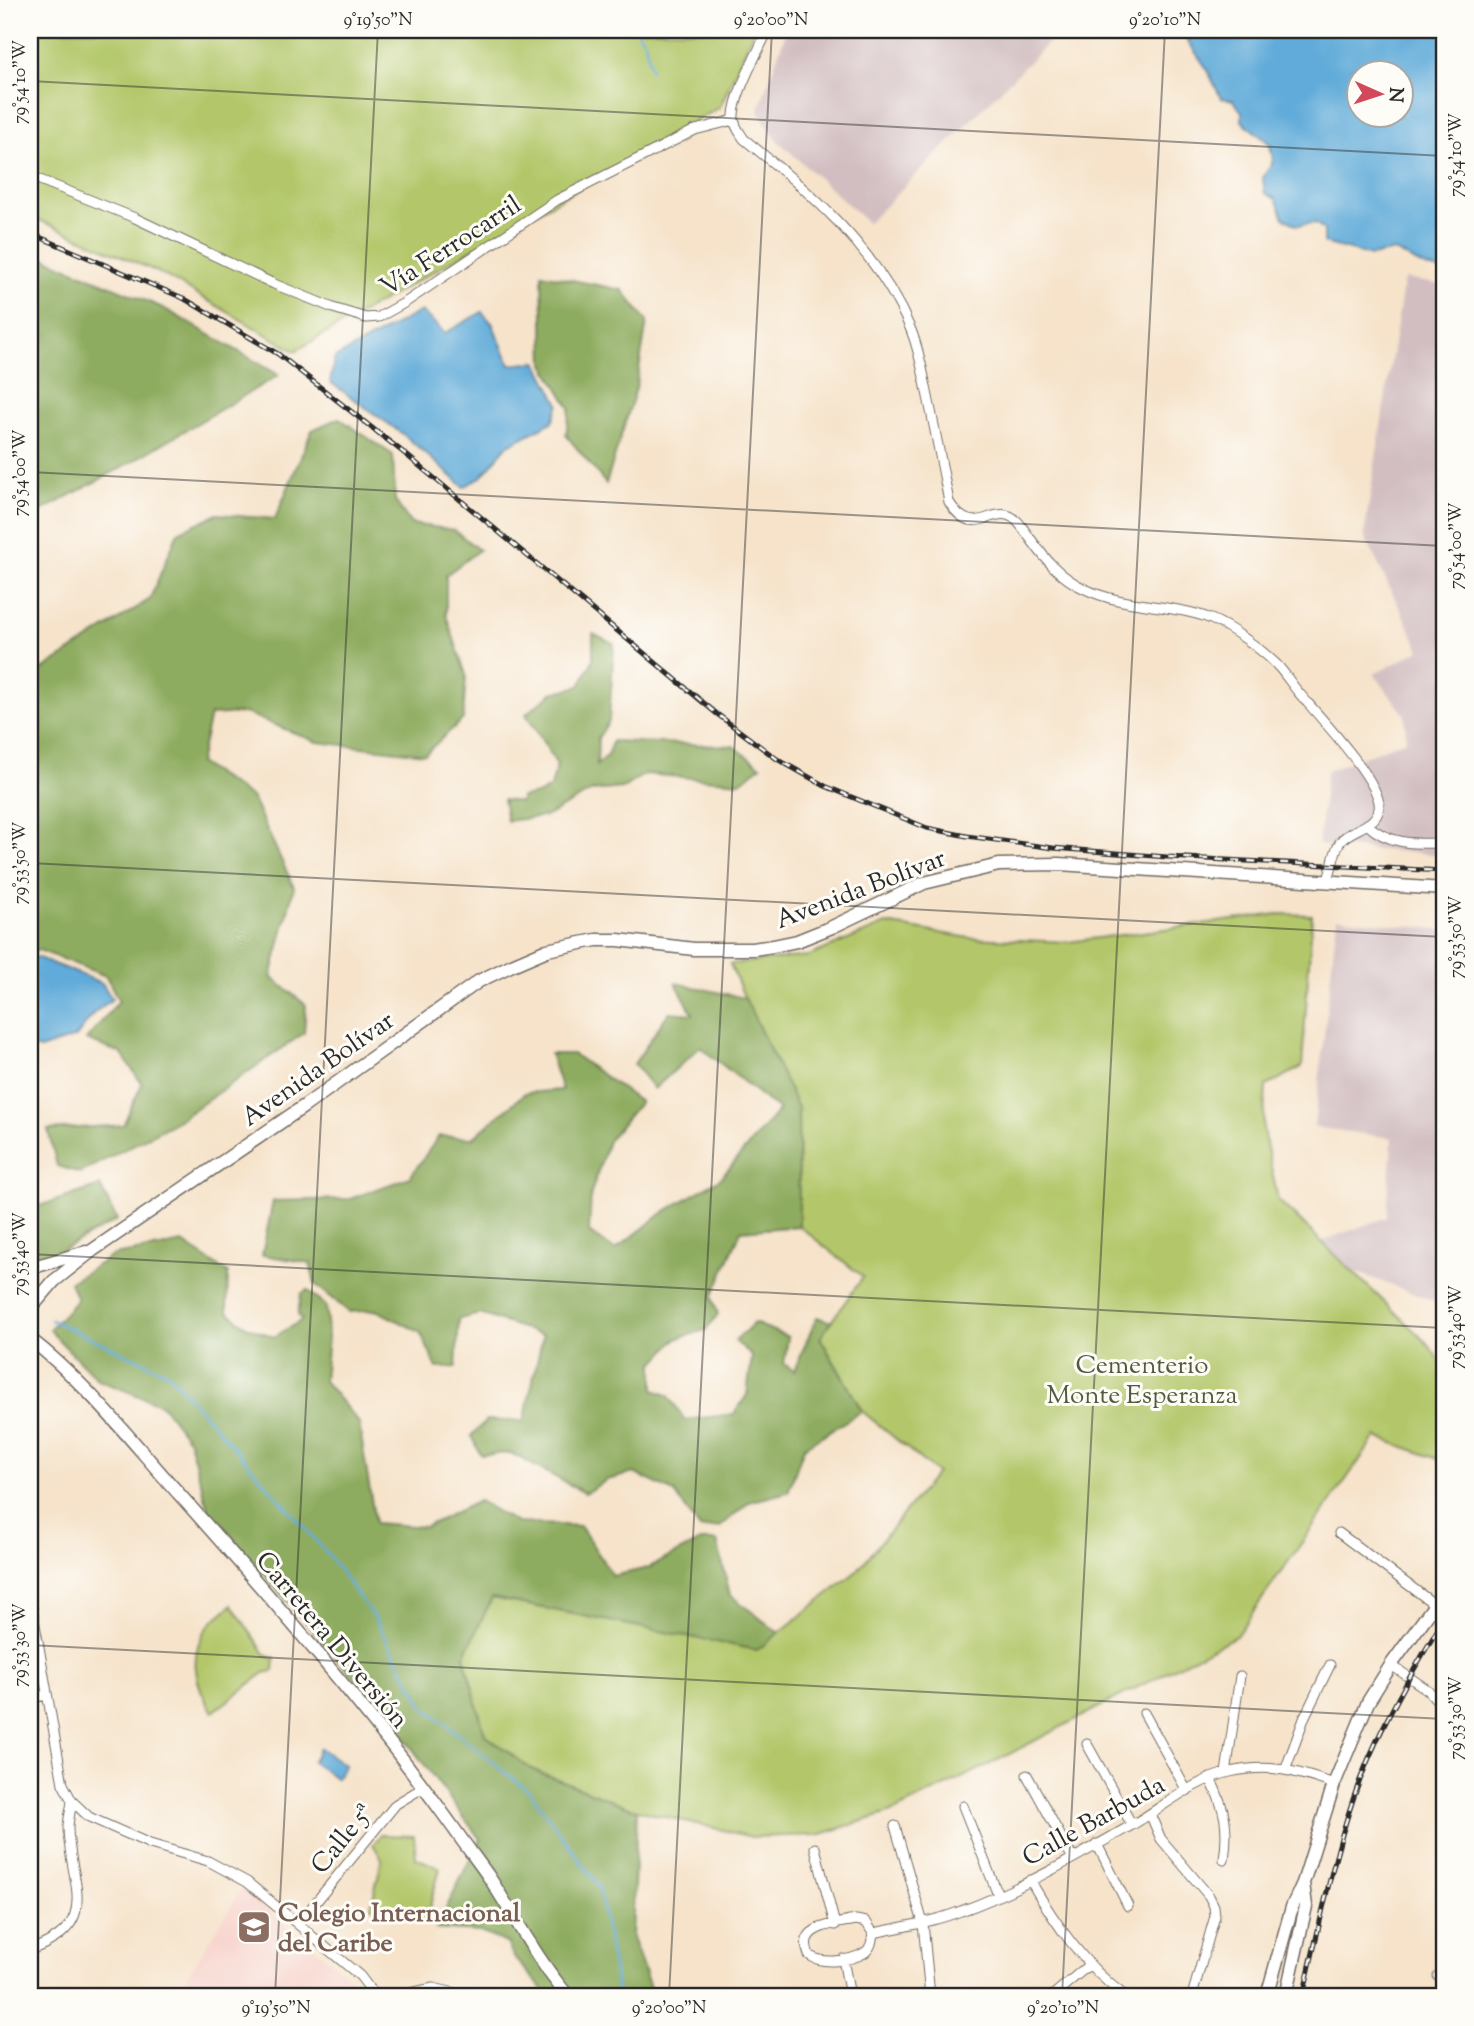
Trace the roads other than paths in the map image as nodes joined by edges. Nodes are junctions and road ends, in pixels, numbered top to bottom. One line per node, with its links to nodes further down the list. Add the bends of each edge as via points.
1 (768, 30): 2 (street, via 737,97)
2 (734, 120): 3 (street, Vía Ferrocarril, via 695,130 557,200 379,317 333,308); 4 (street, via 744,139 830,212 894,294 920,360 949,502 957,515 972,522 1008,516 1017,521 1047,562 1082,588 1124,602 1210,618 1264,654 1374,786 1379,810)
3 (30, 176)
4 (1367, 824): 5 (street, via 1373,831 1411,844); 6 (street, via 1338,844)
5 (1444, 843)
6 (1327, 882): 7 (main road, Avenida Bolívar); 8 (main road, Avenida Bolívar, via 1059,864 999,865 924,883 832,927 773,946 694,949 596,940 547,950 480,981)
7 (1444, 889)
8 (93, 1250): 9 (main road); 10 (main road, Avenida Bolívar, via 54,1281)
9 (30, 1268)
10 (30, 1309)
11 (30, 1339): 29 (main road, Carretera Diversión, via 83,1388 264,1589)
12 (1339, 1533): 15 (street)
13 (1444, 1592): 15 (main road)
14 (30, 1596): 19 (street)
15 (1434, 1604): 17 (main road)
16 (1330, 1665): 24 (street)
17 (1391, 1665): 21 (street, via 1409,1675); 28 (main road, via 1368,1702)
18 (1240, 1676): 25 (street)
19 (46, 1695): 20 (street); 31 (street, via 63,1784)
20 (30, 1698)
21 (1444, 1708)
22 (1144, 1713): 30 (street)
23 (1087, 1744): 34 (street)
24 (1286, 1768): 25 (street, Calle Barbuda); 28 (street, Calle Barbuda)
25 (1226, 1773): 27 (street, Calle Barbuda)
26 (1027, 1774): 38 (street)
27 (1210, 1778): 30 (street, Calle Barbuda); 39 (street, via 1226,1815)
28 (1334, 1784): 41 (main road)
29 (424, 1787): 45 (street, Calle 5ª, via 396,1804); 54 (main road, Carretera Diversión)
30 (1187, 1791): 33 (street, Calle Barbuda)
31 (72, 1801): 45 (street, via 89,1817 140,1840 221,1866); 48 (street, via 68,1827 78,1887 74,1917 54,1940)
32 (963, 1806): 42 (street)
33 (1150, 1814): 34 (street, Calle Barbuda); 59 (street, via 1161,1839 1214,1906)
34 (1132, 1825): 36 (street, Calle Barbuda)
35 (895, 1826): 44 (street)
36 (1097, 1844): 38 (street, Calle Barbuda); 43 (street)
37 (815, 1847): 46 (street)
38 (1072, 1857): 40 (street, Calle Barbuda)
39 (1224, 1860)
40 (1030, 1880): 42 (street, Calle Barbuda); 50 (street)
41 (1303, 1882): 60 (main road); 61 (main road, via 1306,1906)
42 (998, 1895): 44 (street, Calle Barbuda)
43 (1128, 1906)
44 (923, 1923): 47 (street, Calle Barbuda); 56 (street)
45 (298, 1924): 51 (street, via 359,1976)
46 (835, 1925): 47 (street, via 866,1922); 49 (street, via 814,1930 806,1948 822,1962)
47 (873, 1933): 49 (street, via 870,1947)
48 (30, 1950)
49 (843, 1959): 55 (street)
50 (1090, 1965): 57 (street); 58 (street)
51 (375, 1996)
52 (396, 1996): 53 (street, via 433,1988)
53 (468, 1996)
54 (568, 1996)
55 (850, 1996)
56 (930, 1996)
57 (1052, 1996)
58 (1125, 1996)
59 (1192, 1996)
60 (1267, 1996)
61 (1286, 1996)

